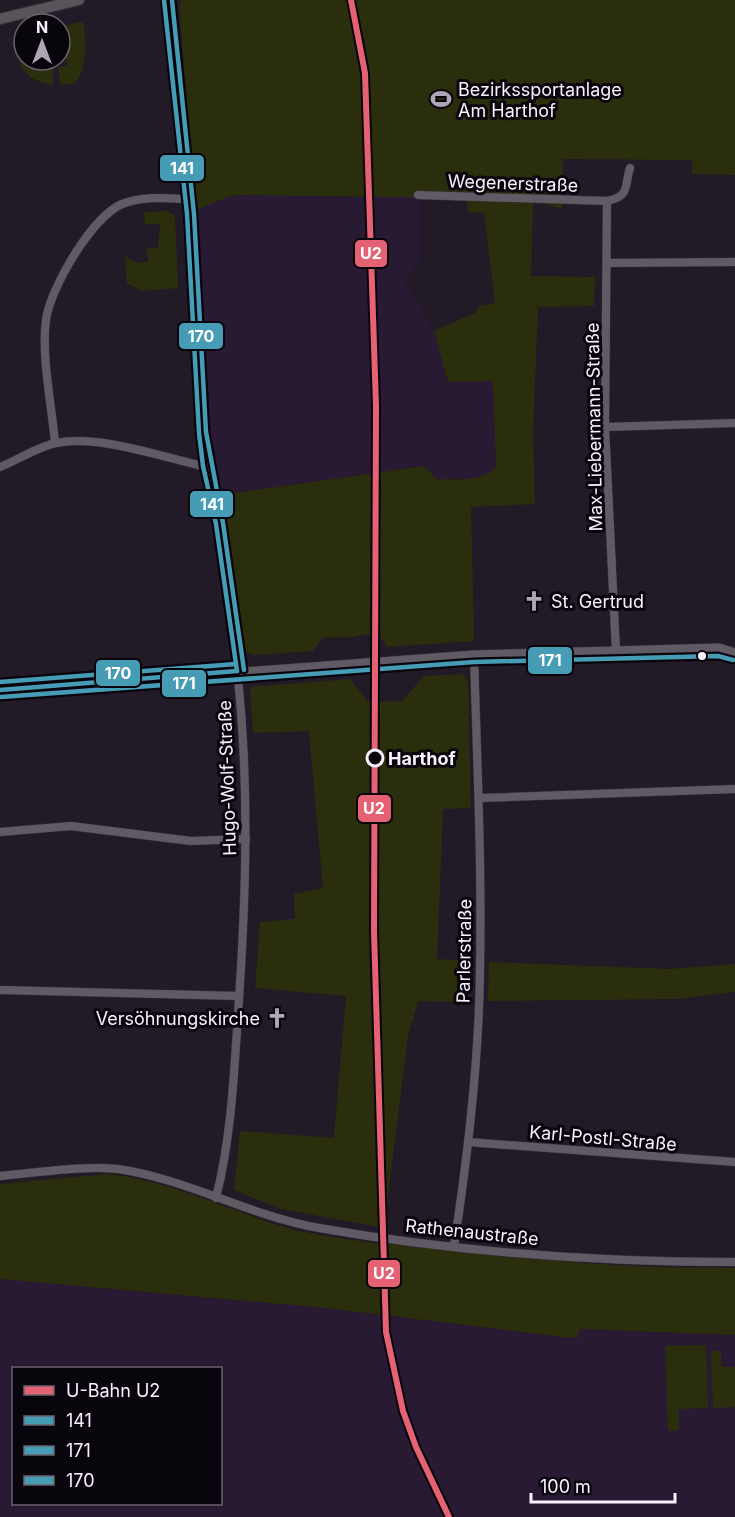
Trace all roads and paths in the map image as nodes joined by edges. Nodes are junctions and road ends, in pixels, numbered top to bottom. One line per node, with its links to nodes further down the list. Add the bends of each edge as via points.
1 (79, 0): 3 (main road)
2 (164, 0): 6 (street, Hugo-Wolf-Straße)
3 (0, 19)
4 (630, 168): 7 (street, via 624,193)
5 (418, 195): 7 (street, Wegenerstraße)
6 (186, 199): 12 (street, via 140,199 114,209 94,228 57,286 45,331); 13 (street, Hugo-Wolf-Straße)
7 (607, 201): 9 (street, Max-Liebermann-Straße)
8 (735, 262): 9 (street)
9 (607, 263): 11 (street, Max-Liebermann-Straße)
10 (735, 423): 11 (street)
11 (605, 427): 15 (street, Max-Liebermann-Straße)
12 (55, 443): 13 (street, via 77,441 129,448); 14 (street)
13 (203, 466): 18 (street, Hugo-Wolf-Straße, via 216,524)
14 (0, 467)
15 (616, 651): 16 (street, via 719,648); 17 (street)
16 (735, 652)
17 (474, 656): 18 (street); 21 (street, Parlerstraße)
18 (237, 671): 19 (street); 23 (street, Hugo-Wolf-Straße)
19 (0, 690)
20 (735, 789): 21 (street)
21 (480, 798): 26 (street, Parlerstraße, via 480,981)
22 (0, 832): 23 (street, via 71,826 191,841)
23 (246, 839): 25 (street, Hugo-Wolf-Straße)
24 (0, 990): 25 (street)
25 (239, 996): 29 (street, Hugo-Wolf-Straße, via 234,1073)
26 (468, 1142): 27 (street, Karl-Postl-Straße); 30 (street, Parlerstraße)
27 (735, 1162)
28 (0, 1176): 29 (street, Rathenaustraße, via 117,1169)
29 (216, 1198): 30 (street, Rathenaustraße, via 308,1226)
30 (454, 1246): 31 (street, Rathenaustraße, via 627,1262)
31 (735, 1262)

